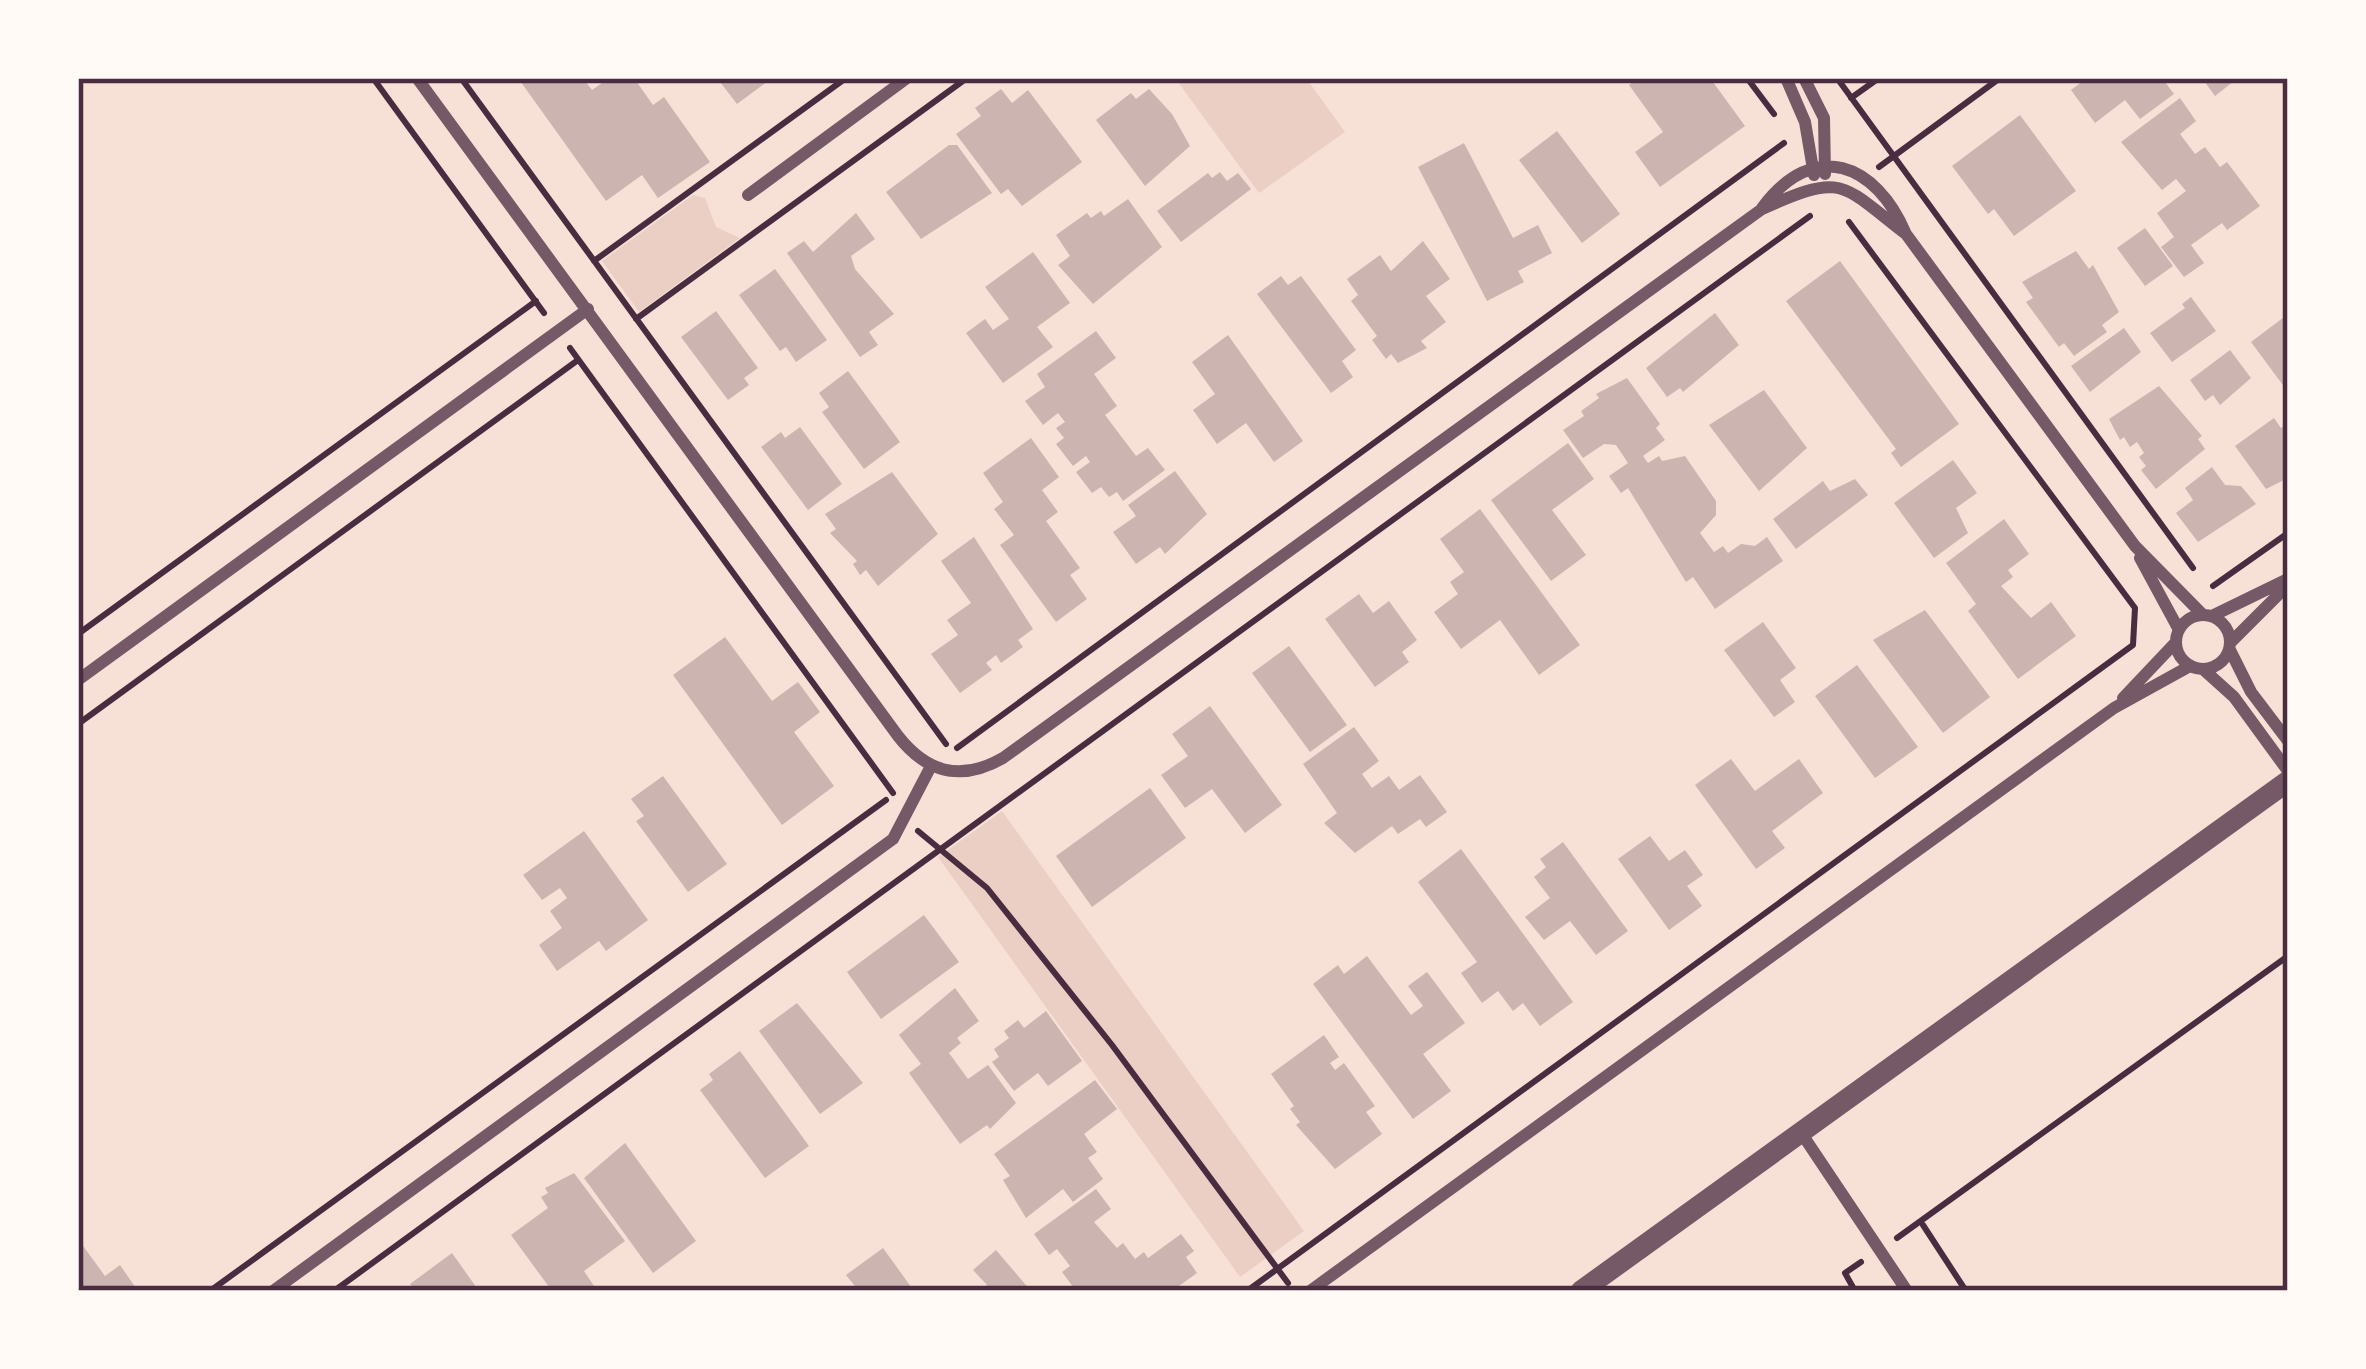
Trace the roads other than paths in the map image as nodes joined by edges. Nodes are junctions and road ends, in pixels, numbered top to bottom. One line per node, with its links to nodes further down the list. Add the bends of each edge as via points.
1 (417, 78): 11 (street)
2 (907, 78): 8 (street)
3 (1786, 78): 6 (street, via 1805,122)
4 (1804, 78): 5 (street, via 1824,118)
5 (1827, 167): 6 (street); 7 (street); 10 (street, via 1867,177 1892,202)
6 (1811, 170): 7 (street); 9 (street, via 1777,188)
7 (1820, 186): 9 (street); 10 (street, via 1850,190)
8 (748, 195)
9 (1762, 208): 22 (street, via 1003,758 962,773)
10 (1906, 234): 12 (street)
11 (588, 309): 19 (street); 22 (street, via 898,736)
12 (2134, 546): 14 (street); 15 (street)
13 (2288, 582): 14 (street); 16 (street)
14 (2208, 615): 15 (street, via 2189,619); 16 (street, via 2226,626)
15 (2177, 636): 17 (street); 20 (street)
16 (2230, 646): 18 (street, via 2220,664); 21 (street, via 2251,692)
17 (2189, 666): 18 (street); 20 (street)
18 (2204, 670): 23 (street)
19 (78, 680)
20 (2114, 708): 27 (street)
21 (2288, 741)
22 (930, 768): 26 (street, via 893,839)
23 (2288, 771)
24 (2288, 781): 25 (street)
25 (1802, 1134): 28 (street); 29 (street)
26 (273, 1291)
27 (1310, 1291)
28 (1581, 1291)
29 (1906, 1291)

